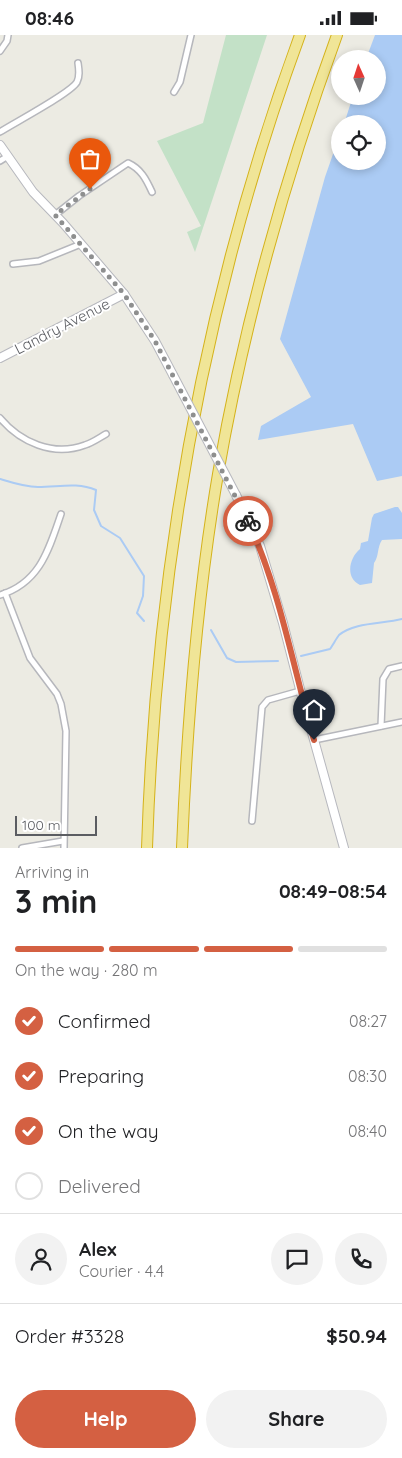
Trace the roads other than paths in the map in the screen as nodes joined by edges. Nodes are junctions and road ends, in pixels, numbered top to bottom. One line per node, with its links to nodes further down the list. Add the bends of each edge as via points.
1 (8, 35): 6 (street)
2 (191, 35): 8 (street, via 179,87)
3 (292, 35): 10 (highway)
4 (300, 35): 10 (highway)
5 (337, 35): 33 (highway, via 276,221 226,435 195,644)
6 (0, 51)
7 (78, 63): 9 (street, via 80,74 76,84)
8 (174, 92)
9 (0, 132)
10 (265, 136): 32 (highway, via 216,311 179,498 156,687)
11 (0, 145): 12 (main road)
12 (4, 159): 14 (main road)
13 (152, 192): 14 (street, via 144,175 128,163)
14 (55, 215): 15 (main road)
15 (81, 244): 16 (street, via 39,261); 17 (main road)
16 (13, 264)
17 (124, 294): 18 (main road, Landry Avenue); 24 (main road, bridge, via 174,375 260,547)
18 (0, 357)
19 (0, 418): 20 (street, via 19,436 54,449 85,445)
20 (106, 435)
21 (61, 514): 22 (street, via 40,566 22,584)
22 (2, 594): 29 (street, via 30,658 57,694 64,713)
23 (402, 666): 26 (street, via 389,669 383,679)
24 (300, 691): 27 (main road); 28 (street, via 268,700 262,707)
25 (402, 722): 26 (street)
26 (381, 727): 27 (street)
27 (314, 740): 34 (main road)
28 (252, 821)
29 (63, 841): 30 (street); 31 (street)
30 (22, 848)
31 (64, 848)
32 (147, 848)
33 (182, 848)
34 (344, 848)

